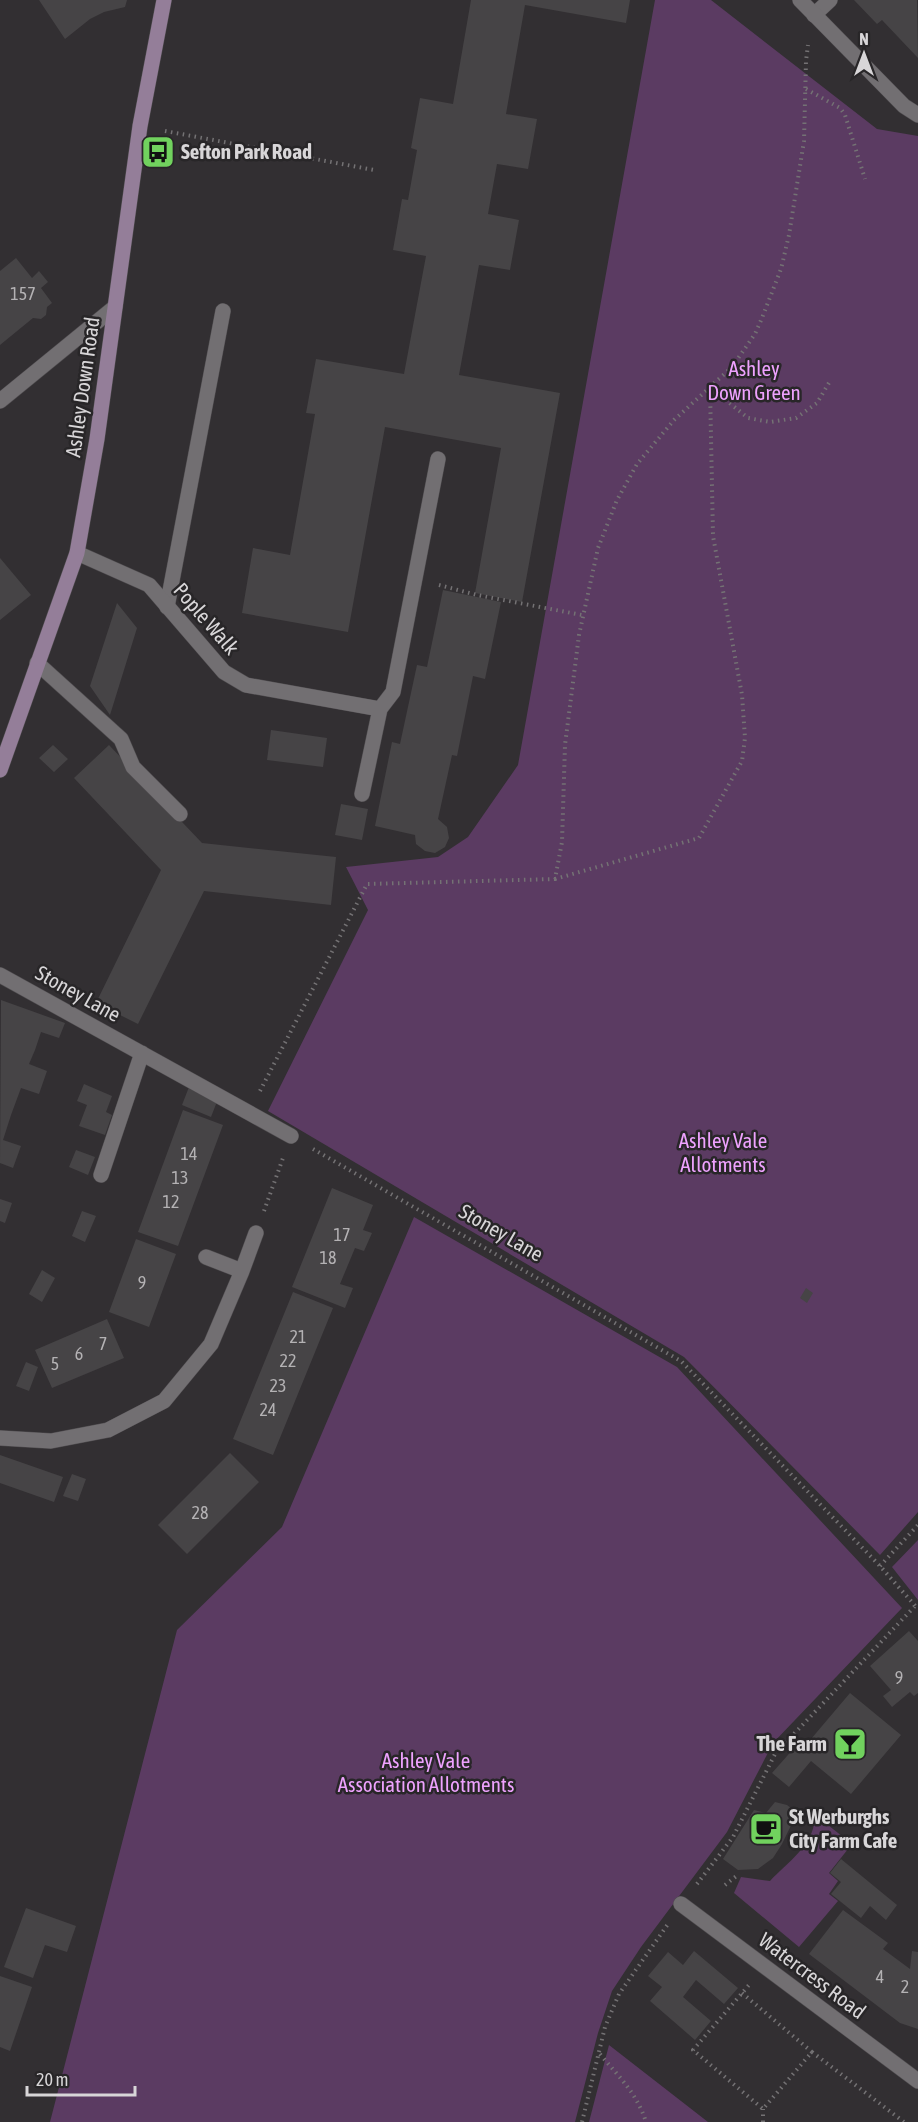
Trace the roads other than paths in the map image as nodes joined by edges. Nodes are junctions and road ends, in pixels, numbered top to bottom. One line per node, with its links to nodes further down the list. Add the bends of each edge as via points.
1 (164, 0): 6 (main road, Ashley Down Road, via 140,126)
2 (800, 0): 4 (street)
3 (830, 0): 4 (street)
4 (814, 15): 5 (street, via 904,106)
5 (918, 115)
6 (115, 307): 8 (street); 10 (main road, Ashley Down Road)
7 (224, 311): 11 (street)
8 (0, 401)
9 (438, 459): 13 (street, via 393,692)
10 (77, 553): 11 (street, Pople Walk, via 149,585); 12 (main road, Ashley Down Road)
11 (167, 607): 13 (street, Pople Walk, via 224,672 246,686)
12 (37, 663): 14 (main road, Ashley Down Road); 16 (street, via 121,739 133,767)
13 (380, 709): 15 (street)
14 (0, 770)
15 (362, 794)
16 (180, 814)
17 (0, 975): 18 (street, Stoney Lane)
18 (142, 1053): 19 (street, Stoney Lane); 20 (street)
19 (291, 1136)
20 (101, 1175)
21 (256, 1233): 23 (street)
22 (206, 1257): 23 (street)
23 (242, 1271): 24 (street, via 211,1344 164,1401 108,1430 51,1440)
24 (0, 1438)
25 (681, 1904): 26 (street, Watercress Road)
26 (918, 2081)

